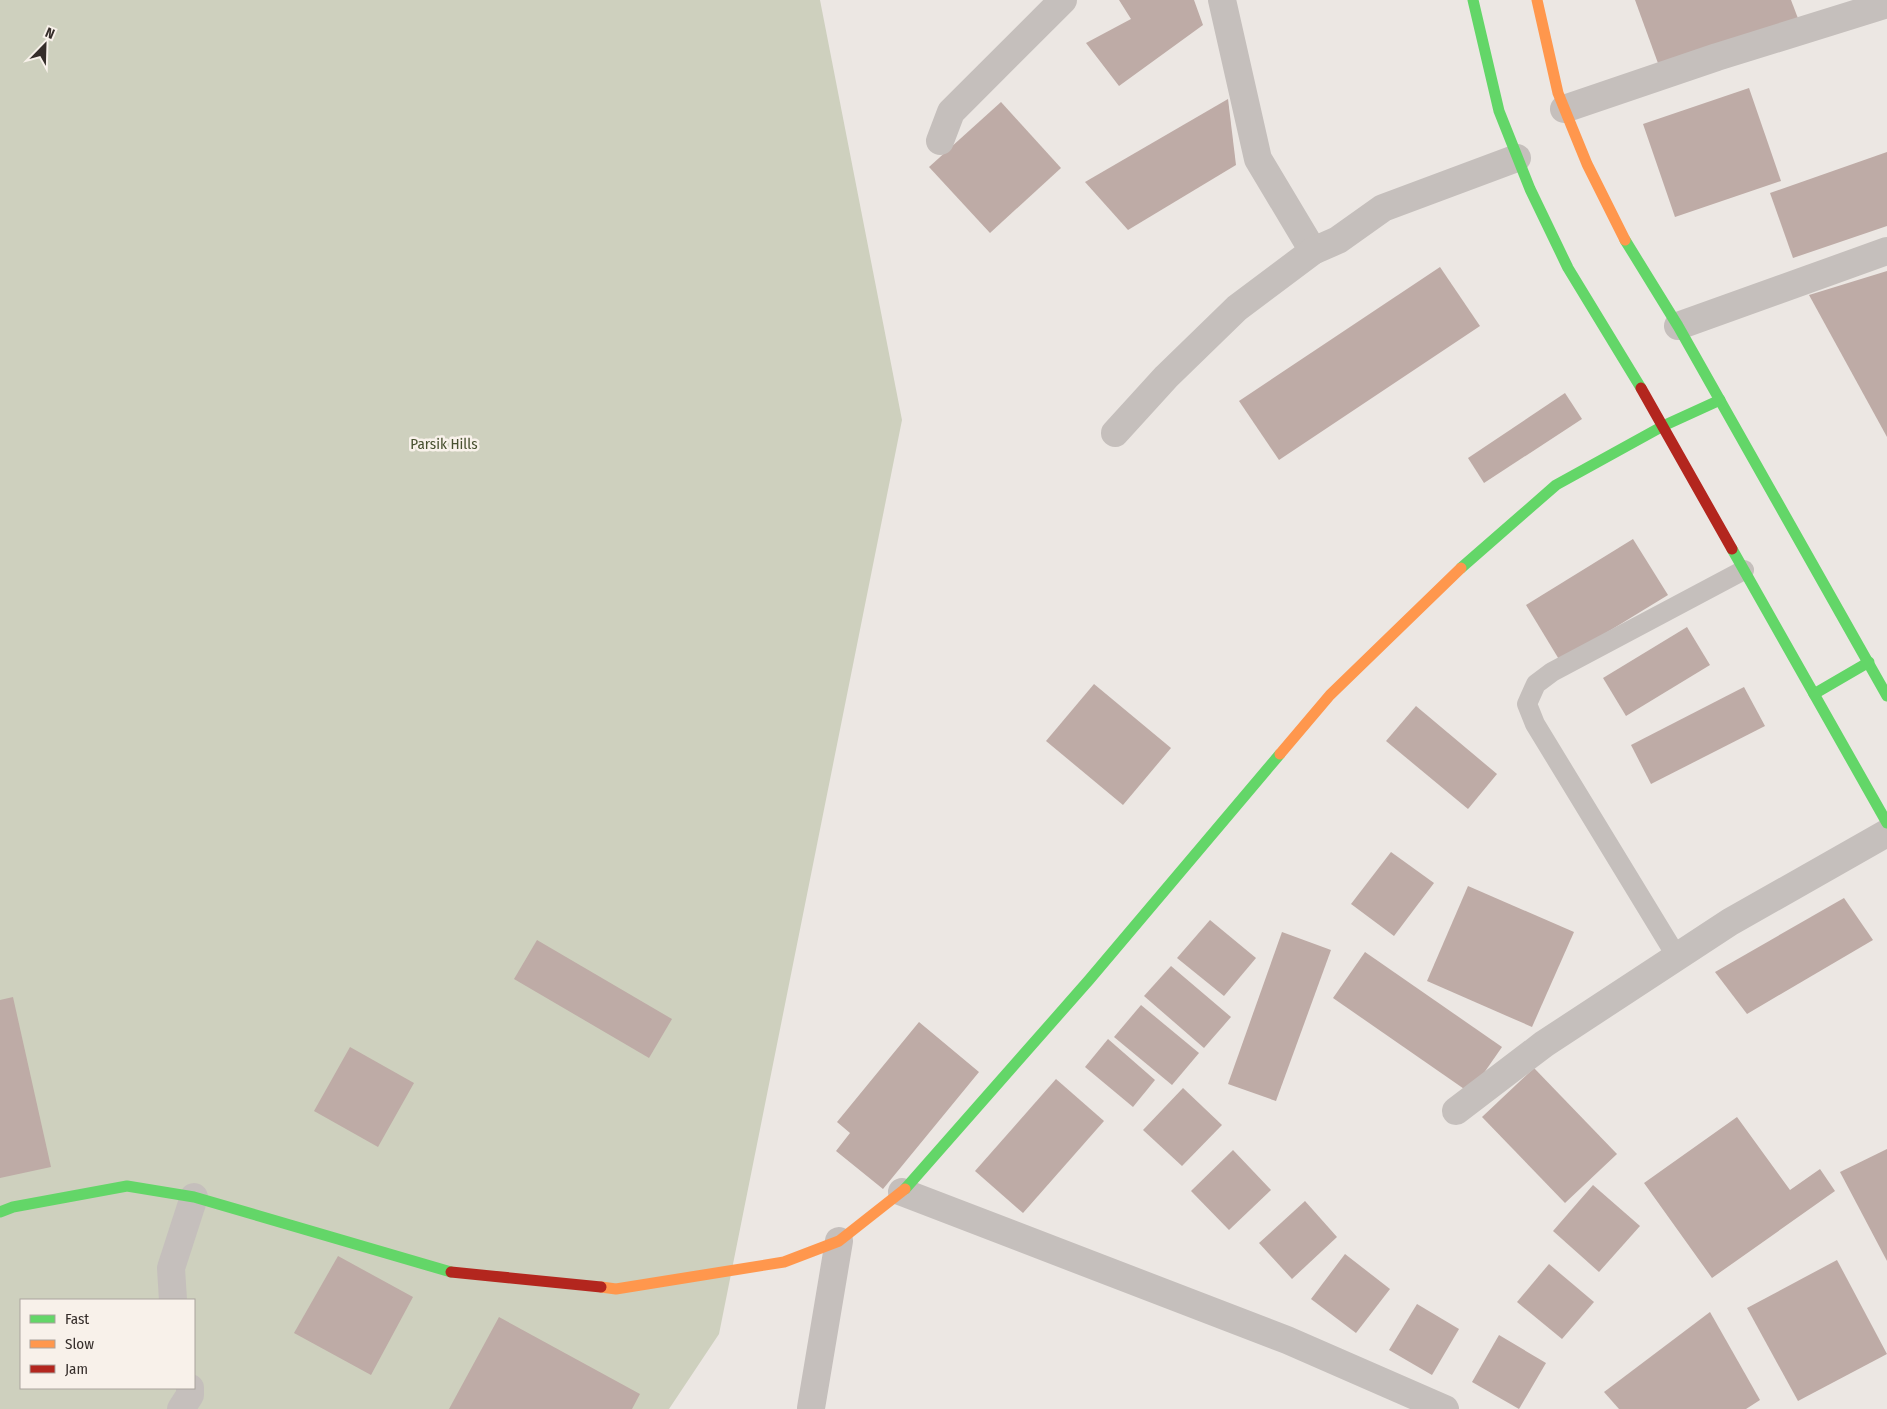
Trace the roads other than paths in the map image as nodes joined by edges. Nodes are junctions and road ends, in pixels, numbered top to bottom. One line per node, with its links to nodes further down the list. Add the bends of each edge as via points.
1 (1063, 0): 7 (street, via 951,112)
2 (1222, 0): 9 (street, via 1258,159)
3 (1474, 0): 8 (main road, via 1498,111)
4 (1537, 0): 6 (main road)
5 (1887, 4): 6 (street)
6 (1564, 109): 11 (main road, via 1623,238)
7 (940, 141)
8 (1517, 158): 9 (street, via 1383,208 1338,240); 13 (main road, via 1568,268)
9 (1313, 251): 14 (street, via 1237,308 1166,377)
10 (1887, 251): 11 (street)
11 (1678, 326): 12 (main road)
12 (1720, 400): 13 (main road); 16 (main road)
13 (1663, 426): 15 (main road); 23 (main road, via 1556,485 1484,547 1330,696)
14 (1115, 433)
15 (1744, 570): 17 (main road); 21 (lane, via 1552,672 1536,684 1526,704 1535,724)
16 (1869, 662): 17 (main road); 18 (main road)
17 (1814, 694): 19 (main road)
18 (1887, 696)
19 (1887, 823)
20 (1887, 833): 21 (street, via 1730,922)
21 (1677, 957): 22 (street, via 1544,1044)
22 (1456, 1111)
23 (902, 1192): 26 (main road); 31 (street, via 1288,1340)
24 (194, 1197): 25 (main road, via 127,1186); 26 (main road, via 456,1273 616,1288 784,1262); 27 (street, via 171,1268)
25 (0, 1212)
26 (839, 1240): 30 (street)
27 (172, 1299)
28 (190, 1389): 29 (street, via 190,1396)
29 (181, 1409)
30 (811, 1409)
31 (1445, 1409)

